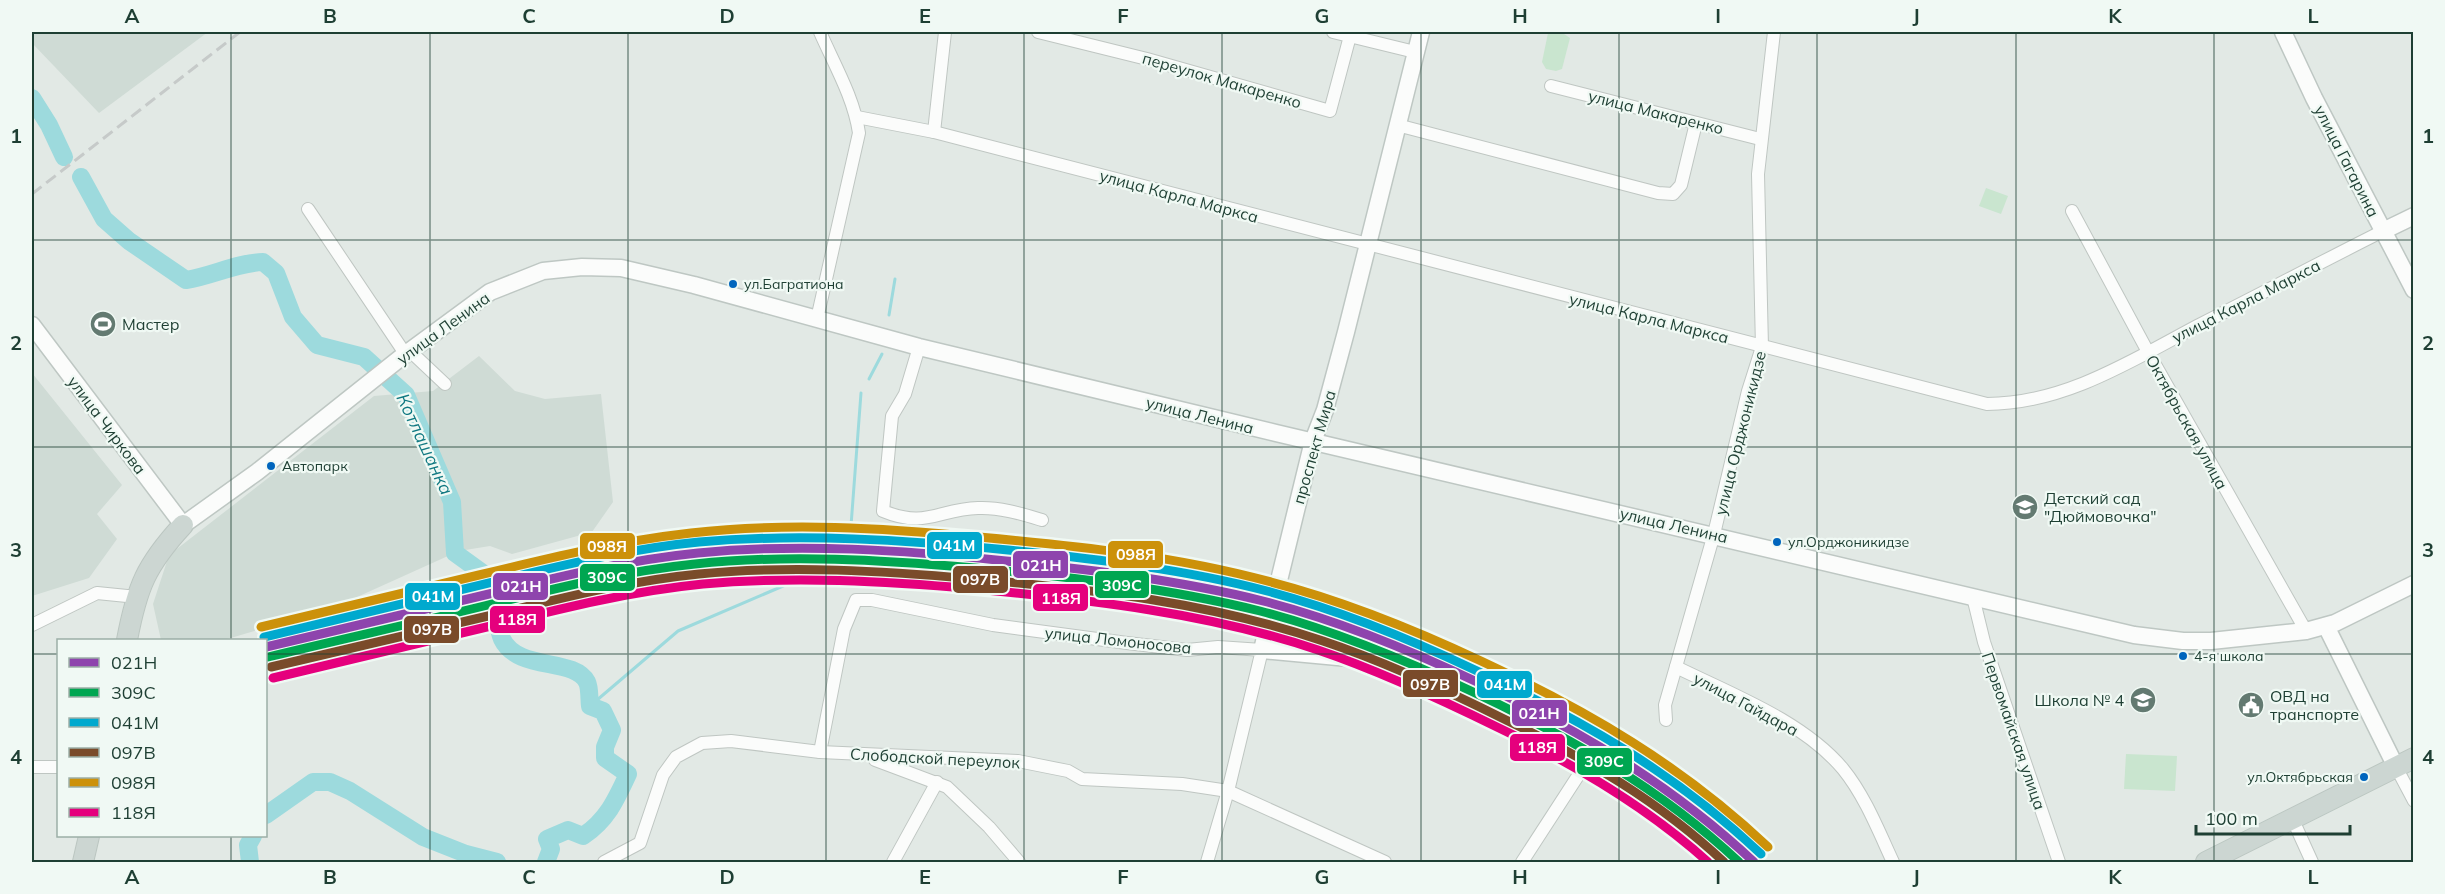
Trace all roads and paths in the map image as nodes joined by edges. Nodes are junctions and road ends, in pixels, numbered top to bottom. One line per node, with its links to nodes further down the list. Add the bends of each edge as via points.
1 (819, 32): 11 (street)
2 (945, 32): 14 (street)
3 (1038, 32): 8 (street, переулок Макаренко, via 1147,58 1330,111)
4 (1333, 32): 8 (street)
5 (1421, 32): 9 (main road, проспект Мира)
6 (1774, 32): 15 (street, улица Орджоникидзе)
7 (2283, 32): 19 (main road, улица Гагарина)
8 (1350, 36): 9 (street)
9 (1415, 52): 13 (main road, проспект Мира)
10 (1551, 86): 12 (street, улица Макаренко)
11 (856, 117): 14 (street, улица Карла Маркса); 22 (street, via 859,133)
12 (1696, 123): 13 (street, via 1681,185 1673,194); 15 (street, улица Макаренко)
13 (1397, 125): 20 (main road, проспект Мира)
14 (934, 132): 20 (street, улица Карла Маркса)
15 (1760, 139): 25 (street, улица Орджоникидзе)
16 (308, 209): 27 (street)
17 (2072, 211): 26 (street, Октябрьская улица)
18 (2414, 216): 19 (main road, улица Карла Маркса)
19 (2383, 231): 21 (main road, улица Гагарина); 26 (street, улица Карла Маркса)
20 (1367, 246): 25 (street, улица Карла Маркса); 29 (main road, проспект Мира, via 1325,410)
21 (2414, 290)
22 (817, 319): 24 (main road, улица Ленина); 27 (main road, улица Ленина, via 621,268 561,268 490,292)
23 (32, 325): 31 (main road, улица Чиркова)
24 (919, 346): 29 (main road, улица Ленина); 30 (street, via 905,394 892,416 883,512 912,520 979,508)
25 (1762, 347): 26 (street, улица Карла Маркса, via 1987,404 2026,402 2061,393); 32 (street, улица Орджоникидзе)
26 (2148, 352): 38 (street, Октябрьская улица)
27 (404, 356): 28 (street); 31 (main road, улица Ленина)
28 (445, 384)
29 (1313, 441): 32 (main road, улица Ленина); 40 (main road, проспект Мира)
30 (1042, 520)
31 (183, 525): 34 (main road, улица Ленина, via 157,553)
32 (1714, 534): 35 (main road, улица Ленина); 41 (street, улица Орджоникидзе)
33 (2414, 584): 37 (main road, улица Ленина)
34 (137, 597): 36 (street, via 97,593); 39 (main road, улица Ленина)
35 (1973, 597): 38 (main road, улица Ленина, via 2134,635 2183,641); 63 (street, Первомайская улица, via 1984,642)
36 (32, 625)
37 (2326, 626): 38 (main road, улица Ленина); 45 (main road)
38 (2306, 632)
39 (127, 639)
40 (1262, 650): 43 (street, улица Ломоносова, via 1187,650 1127,643 993,625 856,600 844,629); 46 (main road, улица Ломоносова, via 1321,653 1376,665 1483,711); 50 (street, проспект Мира)
41 (1676, 667): 42 (street, улица Орджоникидзе, via 1665,705); 62 (street, улица Гайдара, via 1802,732 1843,769)
42 (1666, 720)
43 (820, 752): 44 (street, Слободской переулок); 55 (street, Слободской переулок, via 731,741 702,743 676,757 663,775 640,843)
44 (860, 754): 49 (street); 50 (street, Слободской переулок, via 1018,761 1068,771 1082,779 1182,784)
45 (2405, 762): 51 (street); 52 (main road)
46 (1585, 765): 60 (street); 61 (main road, улица Ломоносова, via 1659,811)
47 (32, 767): 48 (street)
48 (57, 767)
49 (937, 782): 56 (street); 57 (street, via 966,804)
50 (1228, 791): 58 (street, проспект Мира); 59 (street, Слободской переулок)
51 (2414, 801)
52 (2292, 818): 64 (main road); 65 (street)
53 (88, 837): 54 (main road)
54 (83, 862)
55 (604, 862)
56 (893, 862)
57 (1019, 862)
58 (1208, 862)
59 (1385, 862)
60 (1522, 862)
61 (1723, 862)
62 (1893, 862)
63 (2059, 862)
64 (2206, 862)
65 (2312, 862)

